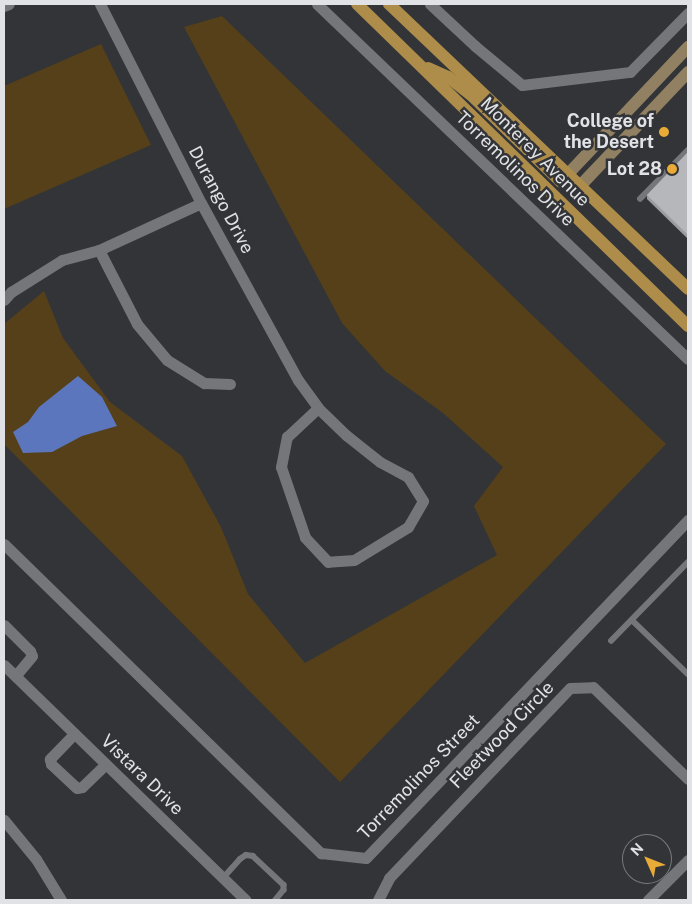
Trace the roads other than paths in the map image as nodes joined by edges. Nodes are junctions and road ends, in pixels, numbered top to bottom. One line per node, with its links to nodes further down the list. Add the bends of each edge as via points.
1 (9, 4): 7 (street)
2 (100, 4): 16 (street, Durango Drive)
3 (317, 4): 21 (street, Torremolinos Drive)
4 (357, 4): 10 (main road, Monterey Avenue)
5 (389, 4): 13 (main road, Monterey Avenue)
6 (430, 4): 8 (street, via 522,86 630,72)
7 (4, 6)
8 (688, 13)
9 (688, 47): 13 (street)
10 (419, 63): 14 (main road, via 448,77 470,94 560,181 569,187); 20 (main road, Monterey Avenue)
11 (688, 72): 14 (street)
12 (688, 150): 15 (lane)
13 (568, 174): 14 (main road, Monterey Avenue)
14 (580, 186): 18 (main road, Monterey Avenue)
15 (640, 200)
16 (201, 203): 17 (street); 23 (street, Durango Drive, via 298,380)
17 (99, 250): 19 (street, via 62,260 11,292); 22 (street, via 137,324 167,360 204,382)
18 (688, 289)
19 (4, 300)
20 (688, 326)
21 (688, 359)
22 (230, 384)
23 (318, 408): 23 (street, Durango Drive, via 287,437 281,467 305,537 328,562 354,560 408,527 423,501 408,477 380,462)
24 (688, 520): 25 (street, Torremolinos Street, via 366,858 321,853)
25 (4, 544)
26 (688, 562): 27 (lane)
27 (632, 620): 29 (lane); 31 (lane)
28 (4, 625): 32 (street, via 32,656)
29 (611, 642)
30 (4, 665): 32 (street, Vistara Drive)
31 (688, 674)
32 (15, 676): 33 (street, Vistara Drive)
33 (74, 734): 34 (street, Vistara Drive); 34 (street, via 50,759 51,764 76,788 82,787)
34 (106, 764): 38 (street, Vistara Drive)
35 (688, 779): 42 (street, Fleetwood Circle, via 593,688 570,688 389,878)
36 (4, 820): 39 (street, via 36,859)
37 (688, 860): 43 (street)
38 (223, 878): 40 (street, Vistara Drive); 41 (lane, via 240,859 246,855 253,856 284,886)
39 (61, 900)
40 (246, 900)
41 (276, 900)
42 (378, 900)
43 (648, 900)

